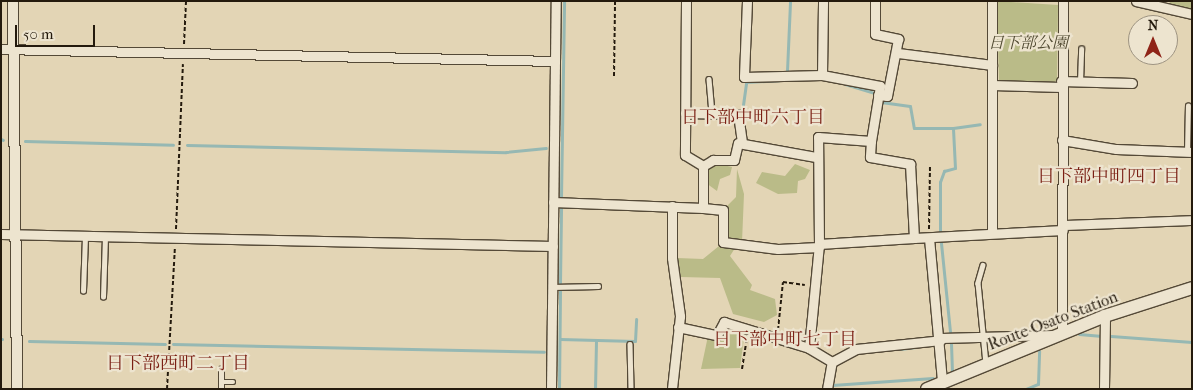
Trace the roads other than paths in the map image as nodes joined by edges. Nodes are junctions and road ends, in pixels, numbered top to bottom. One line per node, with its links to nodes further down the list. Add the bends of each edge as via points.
1 (13, 1): 12 (street)
2 (556, 1): 15 (street)
3 (686, 1): 25 (street)
4 (747, 1): 17 (street, via 744,78)
5 (823, 1): 17 (street)
6 (875, 1): 14 (street, via 875,34 898,39)
7 (992, 1): 16 (street)
8 (1062, 1): 21 (street)
9 (1136, 1): 10 (street)
10 (1192, 14)
11 (1, 49): 12 (street)
12 (14, 49): 15 (street); 40 (street)
13 (1081, 49): 19 (lane)
14 (898, 53): 16 (street); 23 (street, via 887,96)
15 (555, 61): 33 (street)
16 (992, 65): 22 (street)
17 (822, 75): 23 (street, via 880,86)
18 (709, 78): 26 (lane)
19 (1080, 82): 20 (street); 21 (street)
20 (1132, 83)
21 (1061, 84): 22 (street); 27 (street)
22 (992, 85): 38 (street)
23 (878, 95): 28 (street)
24 (1188, 106): 30 (lane)
25 (685, 113): 26 (street); 32 (street, via 685,155)
26 (712, 113): 29 (street, via 741,116)
27 (1062, 140): 30 (street, via 1116,149); 37 (street)
28 (871, 141): 31 (street, via 818,137); 43 (street, via 870,157 910,164)
29 (742, 143): 31 (street); 32 (street, via 738,143 734,160 713,160)
30 (1190, 152)
31 (816, 157): 46 (street)
32 (703, 166): 35 (street)
33 (553, 202): 34 (street); 45 (street)
34 (672, 206): 35 (street); 54 (street)
35 (703, 208): 46 (street, via 723,210 723,242)
36 (1192, 220): 37 (street)
37 (1063, 228): 38 (street); 55 (street)
38 (992, 231): 44 (street)
39 (1, 234): 40 (street)
40 (15, 234): 41 (street); 66 (street)
41 (85, 236): 42 (street); 51 (lane)
42 (105, 236): 45 (street); 52 (lane)
43 (914, 238): 44 (street); 46 (street)
44 (929, 238): 57 (street)
45 (553, 246): 49 (street)
46 (819, 246): 59 (street)
47 (983, 265): 56 (lane, via 978,283)
48 (598, 286): 49 (lane)
49 (552, 287): 68 (street)
50 (1192, 288): 53 (main road, Route Osato Station)
51 (83, 291)
52 (103, 298)
53 (1105, 316): 55 (main road, Route Osato Station); 73 (street)
54 (678, 327): 59 (street, via 717,335 724,322); 70 (street)
55 (1060, 334): 56 (street); 61 (main road, Route Osato Station)
56 (980, 336): 57 (street); 61 (lane)
57 (941, 339): 60 (street, via 856,349); 65 (street)
58 (630, 344): 69 (lane)
59 (810, 348): 60 (street)
60 (832, 362): 71 (street)
61 (986, 364): 65 (main road, Route Osato Station)
62 (221, 369): 63 (lane)
63 (221, 382): 64 (lane); 67 (lane)
64 (233, 382)
65 (942, 382): 72 (main road, Route Osato Station)
66 (17, 389)
67 (221, 389)
68 (551, 389)
69 (630, 389)
70 (672, 389)
71 (827, 389)
72 (928, 389)
73 (1104, 389)

